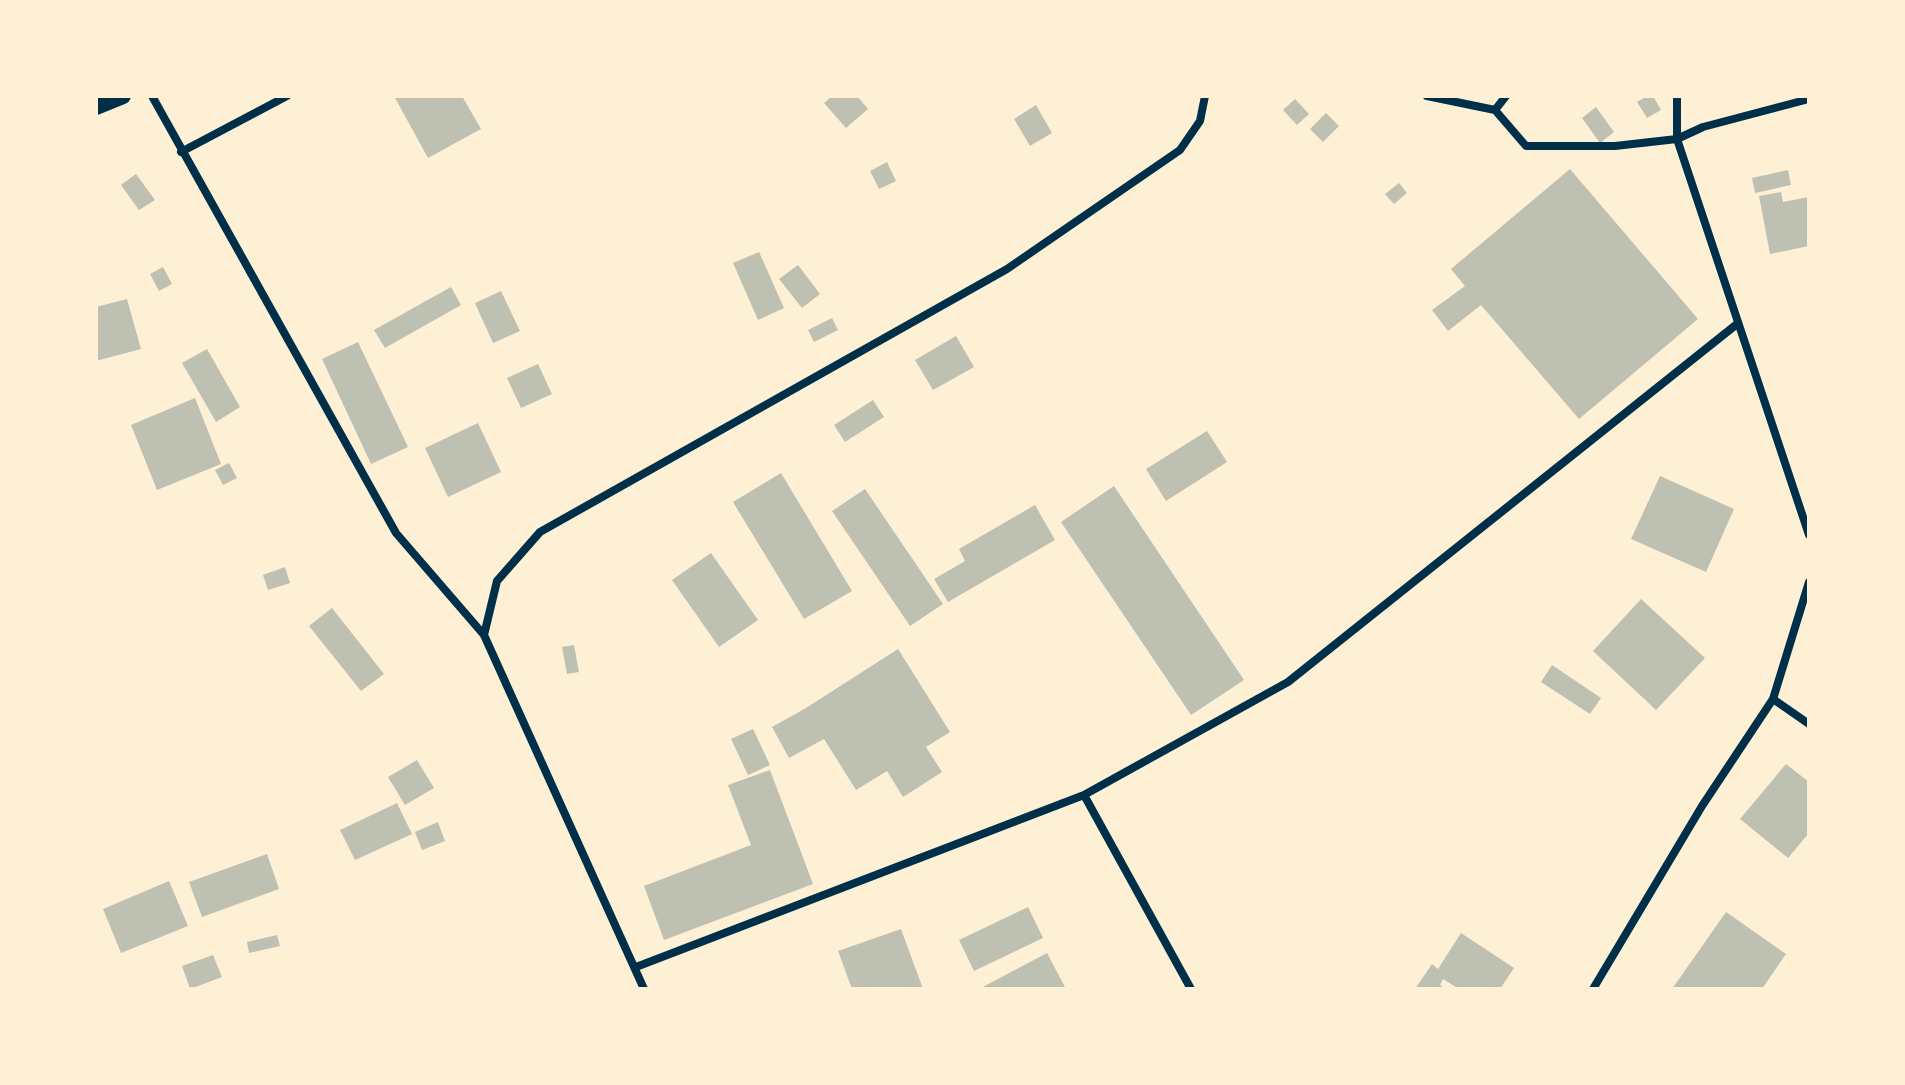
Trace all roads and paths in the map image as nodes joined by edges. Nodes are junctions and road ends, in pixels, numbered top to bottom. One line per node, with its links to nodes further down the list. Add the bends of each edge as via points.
1 (123, 96): 9 (main road)
2 (152, 96): 12 (street)
3 (287, 96): 12 (street)
4 (1205, 96): 16 (street, via 1200,121 1180,150 1007,269 540,532 497,581)
5 (1427, 96): 10 (street)
6 (1506, 96): 10 (street)
7 (1677, 96): 11 (street)
8 (1809, 99): 11 (street)
9 (96, 107)
10 (1495, 110): 11 (street, via 1526,146 1615,146)
11 (1677, 139): 13 (street)
12 (181, 152): 16 (street, via 396,533)
13 (1737, 324): 14 (street); 19 (street, via 1288,682)
14 (1809, 535)
15 (1809, 582): 17 (street)
16 (484, 635): 20 (street)
17 (1773, 699): 18 (street); 23 (street)
18 (1809, 724)
19 (1084, 795): 20 (street); 22 (street)
20 (636, 967): 21 (street)
21 (644, 989)
22 (1191, 989)
23 (1593, 989)

